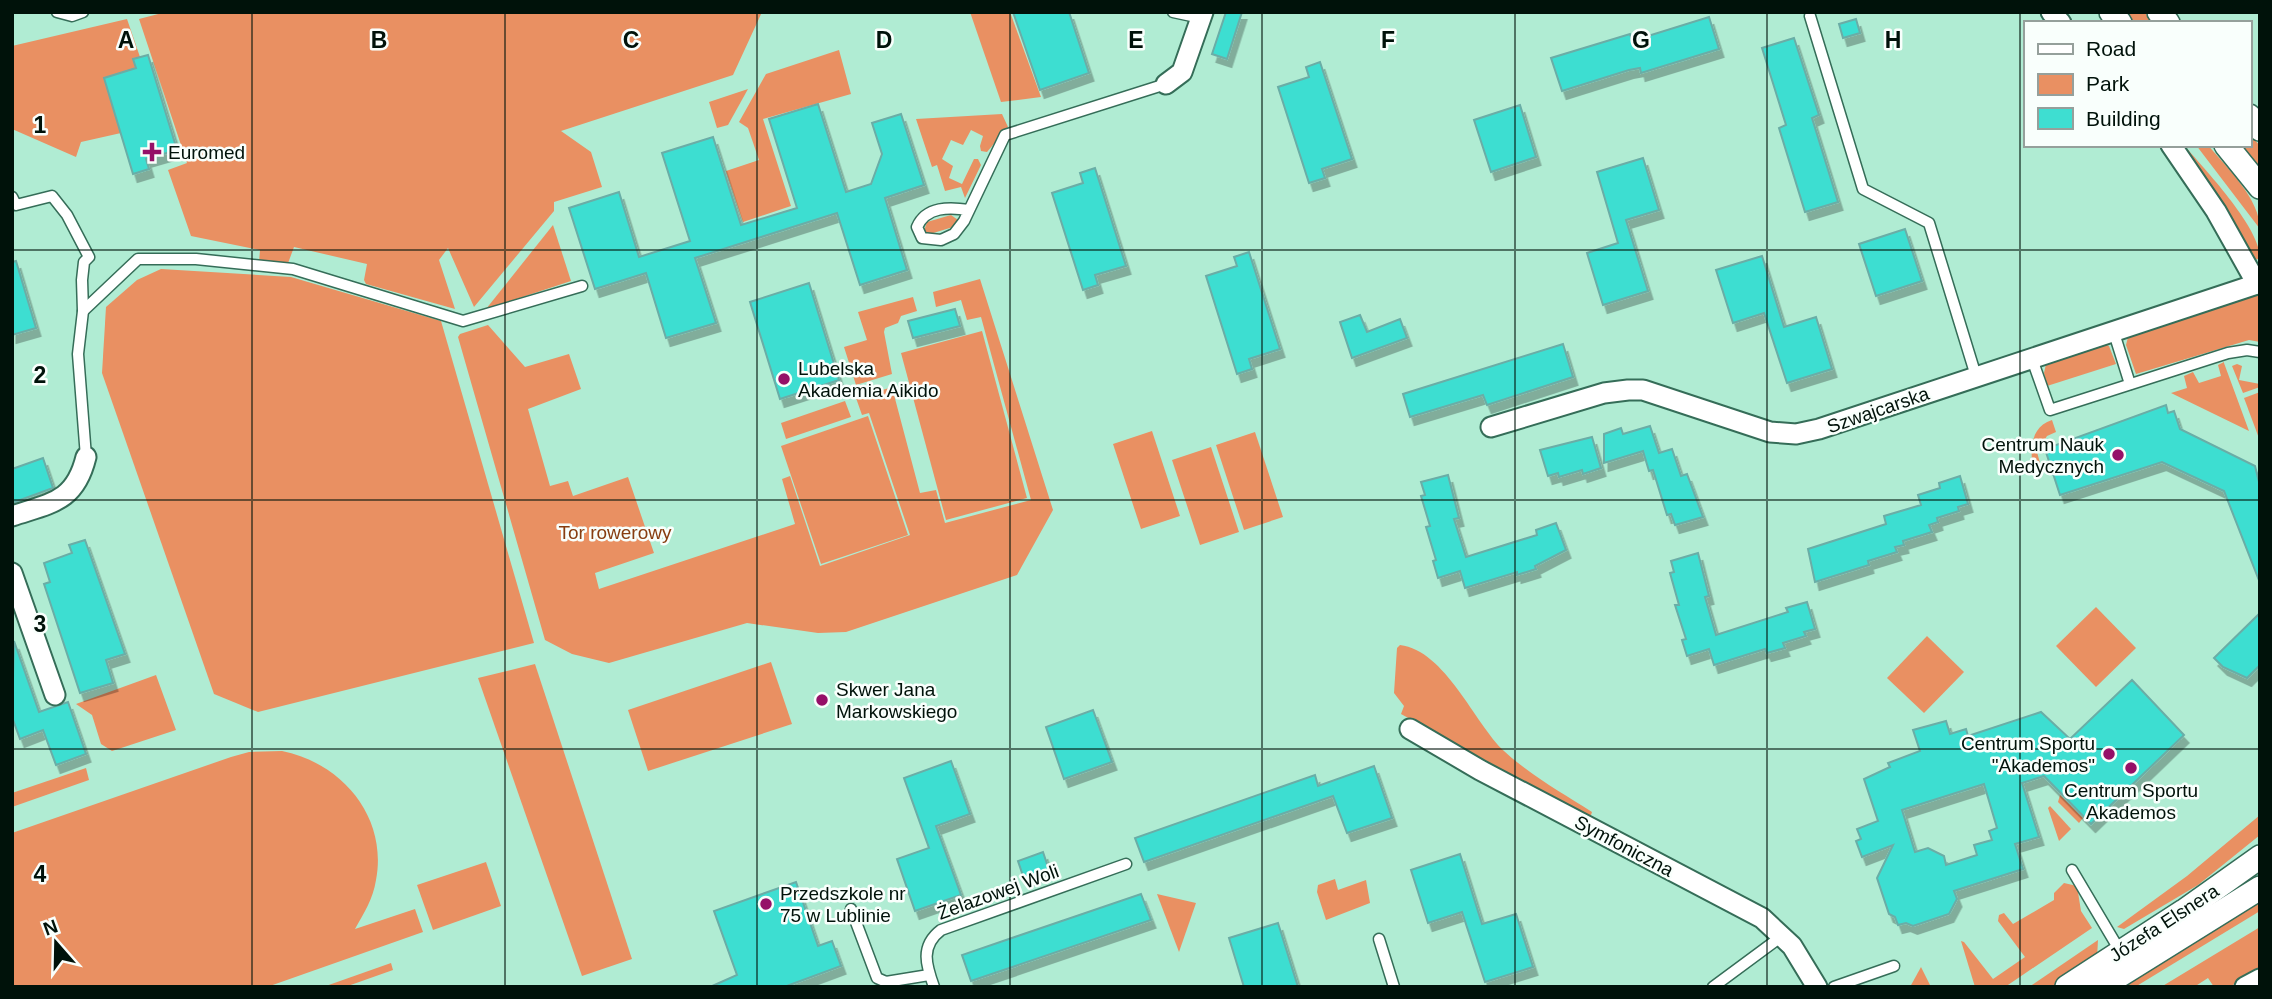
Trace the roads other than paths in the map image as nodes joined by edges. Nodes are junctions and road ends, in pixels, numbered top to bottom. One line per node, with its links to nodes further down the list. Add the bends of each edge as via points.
1 (57, 12): 2 (lane, via 72,16)
2 (83, 12)
3 (1173, 12): 4 (lane)
4 (1202, 15): 6 (street, via 1182,72)
5 (1810, 16): 18 (lane, via 1863,190 1929,223)
6 (1166, 84): 11 (lane, via 1005,135)
7 (2172, 147): 12 (street)
8 (2228, 147): 9 (street)
9 (2260, 187)
10 (12, 197): 14 (lane, via 16,205 52,196 67,215 89,257 83,271)
11 (969, 210): 11 (lane, via 954,234 941,240 922,238 917,227 929,213 955,207)
12 (2258, 284): 15 (street, Szwajcarska)
13 (582, 286): 14 (lane, via 463,321 293,269 195,259 138,259)
14 (83, 311): 21 (lane, via 78,354)
15 (2114, 333): 17 (street, Szwajcarska); 19 (lane)
16 (2260, 352): 19 (lane, via 2228,353)
17 (2032, 359): 18 (street, Szwajcarska); 19 (lane, via 2050,410)
18 (1976, 376): 20 (street, Szwajcarska, via 1796,434 1770,432 1636,390 1604,393)
19 (2130, 384)
20 (1491, 427)
21 (86, 457): 22 (street, via 80,478 61,500)
22 (12, 516)
23 (12, 573): 24 (street)
24 (55, 695)
25 (1410, 729): 31 (street, Symfoniczna, via 1762,918)
26 (2260, 857): 33 (street, Józefa Elsnera)
27 (1126, 864): 35 (lane, Żelazowej Woli, via 941,930 925,952)
28 (2073, 870): 33 (lane)
29 (2260, 888): 43 (street, Józefa Elsnera)
30 (851, 909): 35 (lane, via 877,978 886,982)
31 (1782, 936): 39 (lane); 40 (street, Symfoniczna)
32 (1378, 939): 38 (lane)
33 (2120, 951): 42 (street, Józefa Elsnera)
34 (1894, 966): 41 (lane)
35 (929, 975): 37 (lane, Żelazowej Woli)
36 (2260, 979): 44 (street)
37 (934, 987)
38 (1394, 987)
39 (1713, 987)
40 (1817, 987)
41 (1834, 987)
42 (2067, 987)
43 (2101, 987)
44 (2245, 987)

